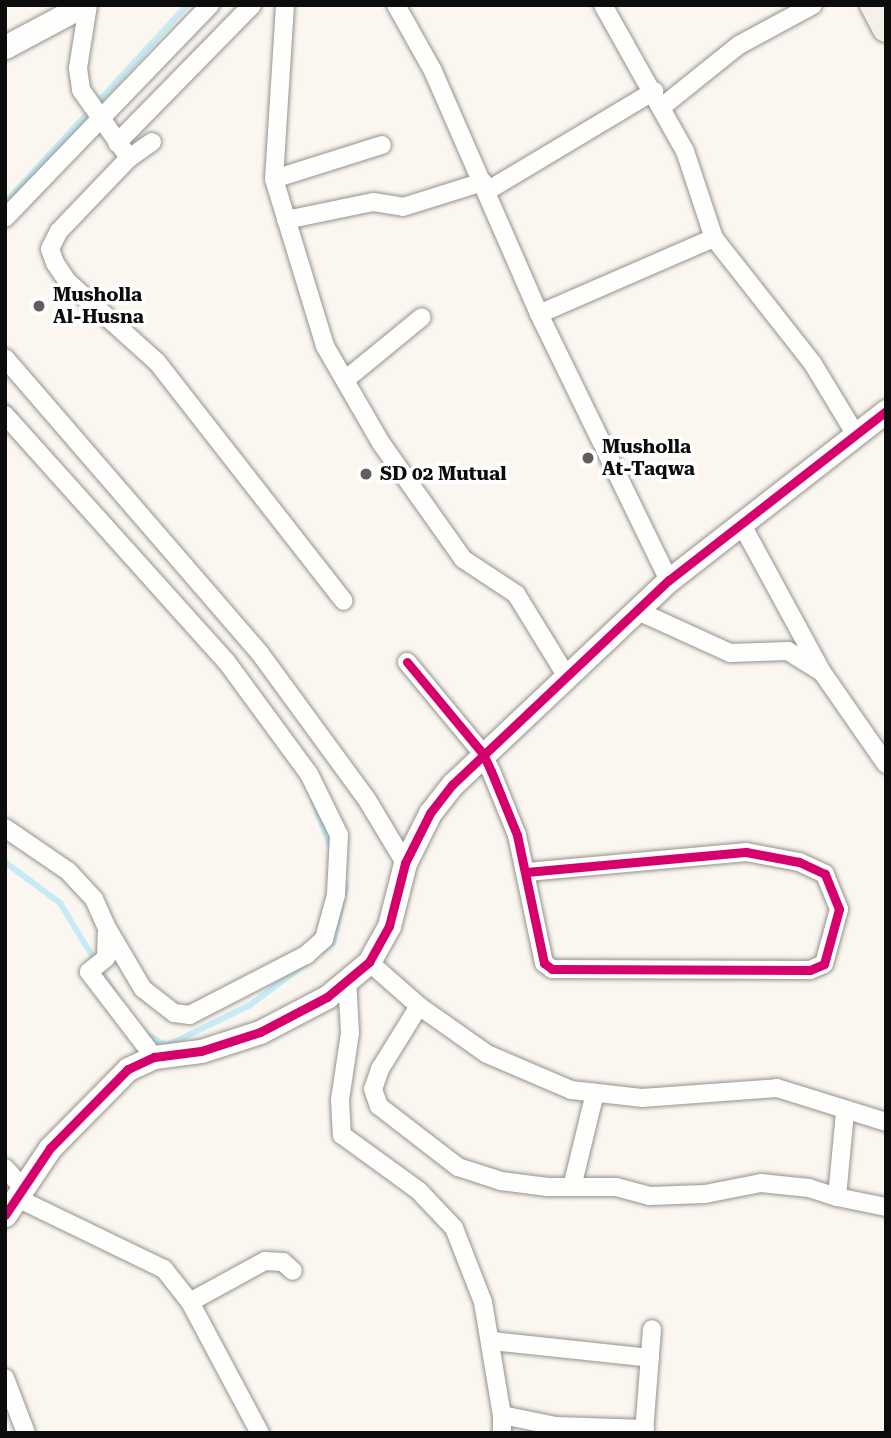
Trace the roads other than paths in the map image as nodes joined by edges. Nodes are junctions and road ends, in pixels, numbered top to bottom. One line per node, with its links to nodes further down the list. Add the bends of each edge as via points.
1 (86, 5): 10 (street); 12 (street, via 78,68 81,90)
2 (210, 5): 12 (street)
3 (253, 5): 12 (street)
4 (285, 5): 16 (street)
5 (396, 5): 17 (street, via 433,71)
6 (603, 5): 11 (street)
7 (813, 5): 11 (street, via 739,45)
8 (873, 5): 9 (main road)
9 (886, 29)
10 (5, 47)
11 (658, 98): 17 (street); 20 (street, via 701,190)
12 (109, 132): 15 (street); 18 (street)
13 (152, 142): 15 (street)
14 (382, 145): 16 (street)
15 (129, 158): 30 (street, via 59,231 50,249 55,263 68,282 157,362)
16 (274, 179): 19 (street)
17 (485, 186): 19 (street, via 403,207 373,202); 21 (street)
18 (5, 218)
19 (286, 220): 24 (street, via 325,346)
20 (714, 238): 21 (street); 27 (street, via 813,364)
21 (539, 314): 29 (street)
22 (422, 317): 24 (street)
23 (5, 358): 38 (street, via 259,652 366,798)
24 (345, 380): 34 (street, via 381,443 463,559 516,594)
25 (886, 411): 27 (street)
26 (5, 415): 40 (street, via 226,661 309,774 339,835 336,895 324,939 306,956 190,1015 174,1013 143,989)
27 (856, 435): 28 (street)
28 (741, 523): 29 (street); 33 (street)
29 (669, 580): 31 (street)
30 (344, 601)
31 (638, 611): 33 (street, via 730,653 788,651); 34 (street)
32 (407, 662): 35 (street)
33 (822, 672): 36 (street)
34 (567, 677): 35 (street)
35 (483, 754): 38 (street, via 429,813); 39 (street)
36 (886, 764)
37 (5, 828): 40 (street, via 68,871 94,899)
38 (405, 863): 41 (street, via 389,926)
39 (528, 872): 39 (street, via 746,852 799,862 825,874 839,909 824,964 810,970 552,969 544,963)
40 (107, 928): 44 (street, via 106,958 89,970)
41 (369, 962): 42 (street); 43 (street)
42 (348, 979): 44 (street, via 327,997 260,1032 201,1051); 56 (street, via 350,1033 340,1100 342,1135 445,1214 474,1278)
43 (419, 1006): 45 (street, via 487,1054 571,1090); 49 (street, via 380,1069 373,1089 379,1106 458,1167 501,1181)
44 (153, 1057): 51 (street, via 115,1079 50,1147)
45 (595, 1093): 46 (street, via 642,1098 777,1088 819,1099); 49 (street)
46 (845, 1112): 47 (street); 50 (street)
47 (886, 1122)
48 (5, 1168): 51 (street)
49 (572, 1187): 50 (street, via 616,1187 650,1196 705,1194 761,1183 808,1188)
50 (837, 1197): 52 (street)
51 (14, 1200): 54 (street, via 164,1269)
52 (886, 1207)
53 (293, 1271): 54 (street, via 283,1262 265,1261)
54 (190, 1302): 62 (street)
55 (652, 1329): 57 (street)
56 (492, 1341): 57 (street); 59 (street)
57 (650, 1358): 60 (street)
58 (5, 1378): 61 (street)
59 (502, 1424): 60 (street)
60 (644, 1431)
61 (26, 1433)
62 (260, 1433)

